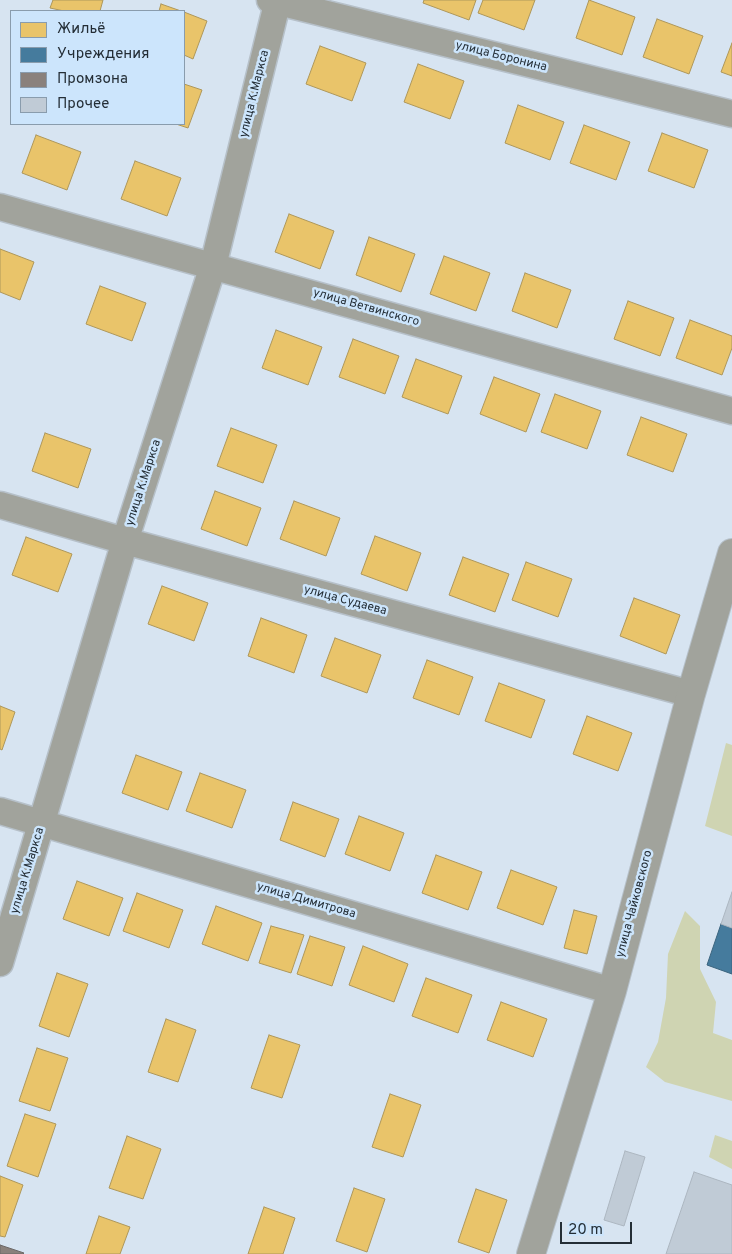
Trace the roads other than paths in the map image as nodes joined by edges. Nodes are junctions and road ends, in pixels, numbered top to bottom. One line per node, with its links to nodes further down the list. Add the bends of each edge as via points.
1 (275, 1): 2 (street, улица Боронина); 4 (street, улица К.Маркса)
2 (732, 114)
3 (0, 207): 4 (street, улица Ветвинского)
4 (214, 266): 5 (street, улица Ветвинского); 7 (street, улица К.Маркса)
5 (732, 411)
6 (0, 505): 7 (street, улица Судаева)
7 (125, 541): 9 (street, улица Судаева); 11 (street, улица К.Маркса)
8 (732, 553): 9 (street, улица Чайковского)
9 (691, 694): 13 (street, улица Чайковского)
10 (0, 811): 11 (street, улица Димитрова)
11 (42, 823): 12 (street, улица К.Маркса); 13 (street, улица Димитрова)
12 (0, 963)
13 (612, 991): 14 (street, улица Чайковского)
14 (531, 1254)

